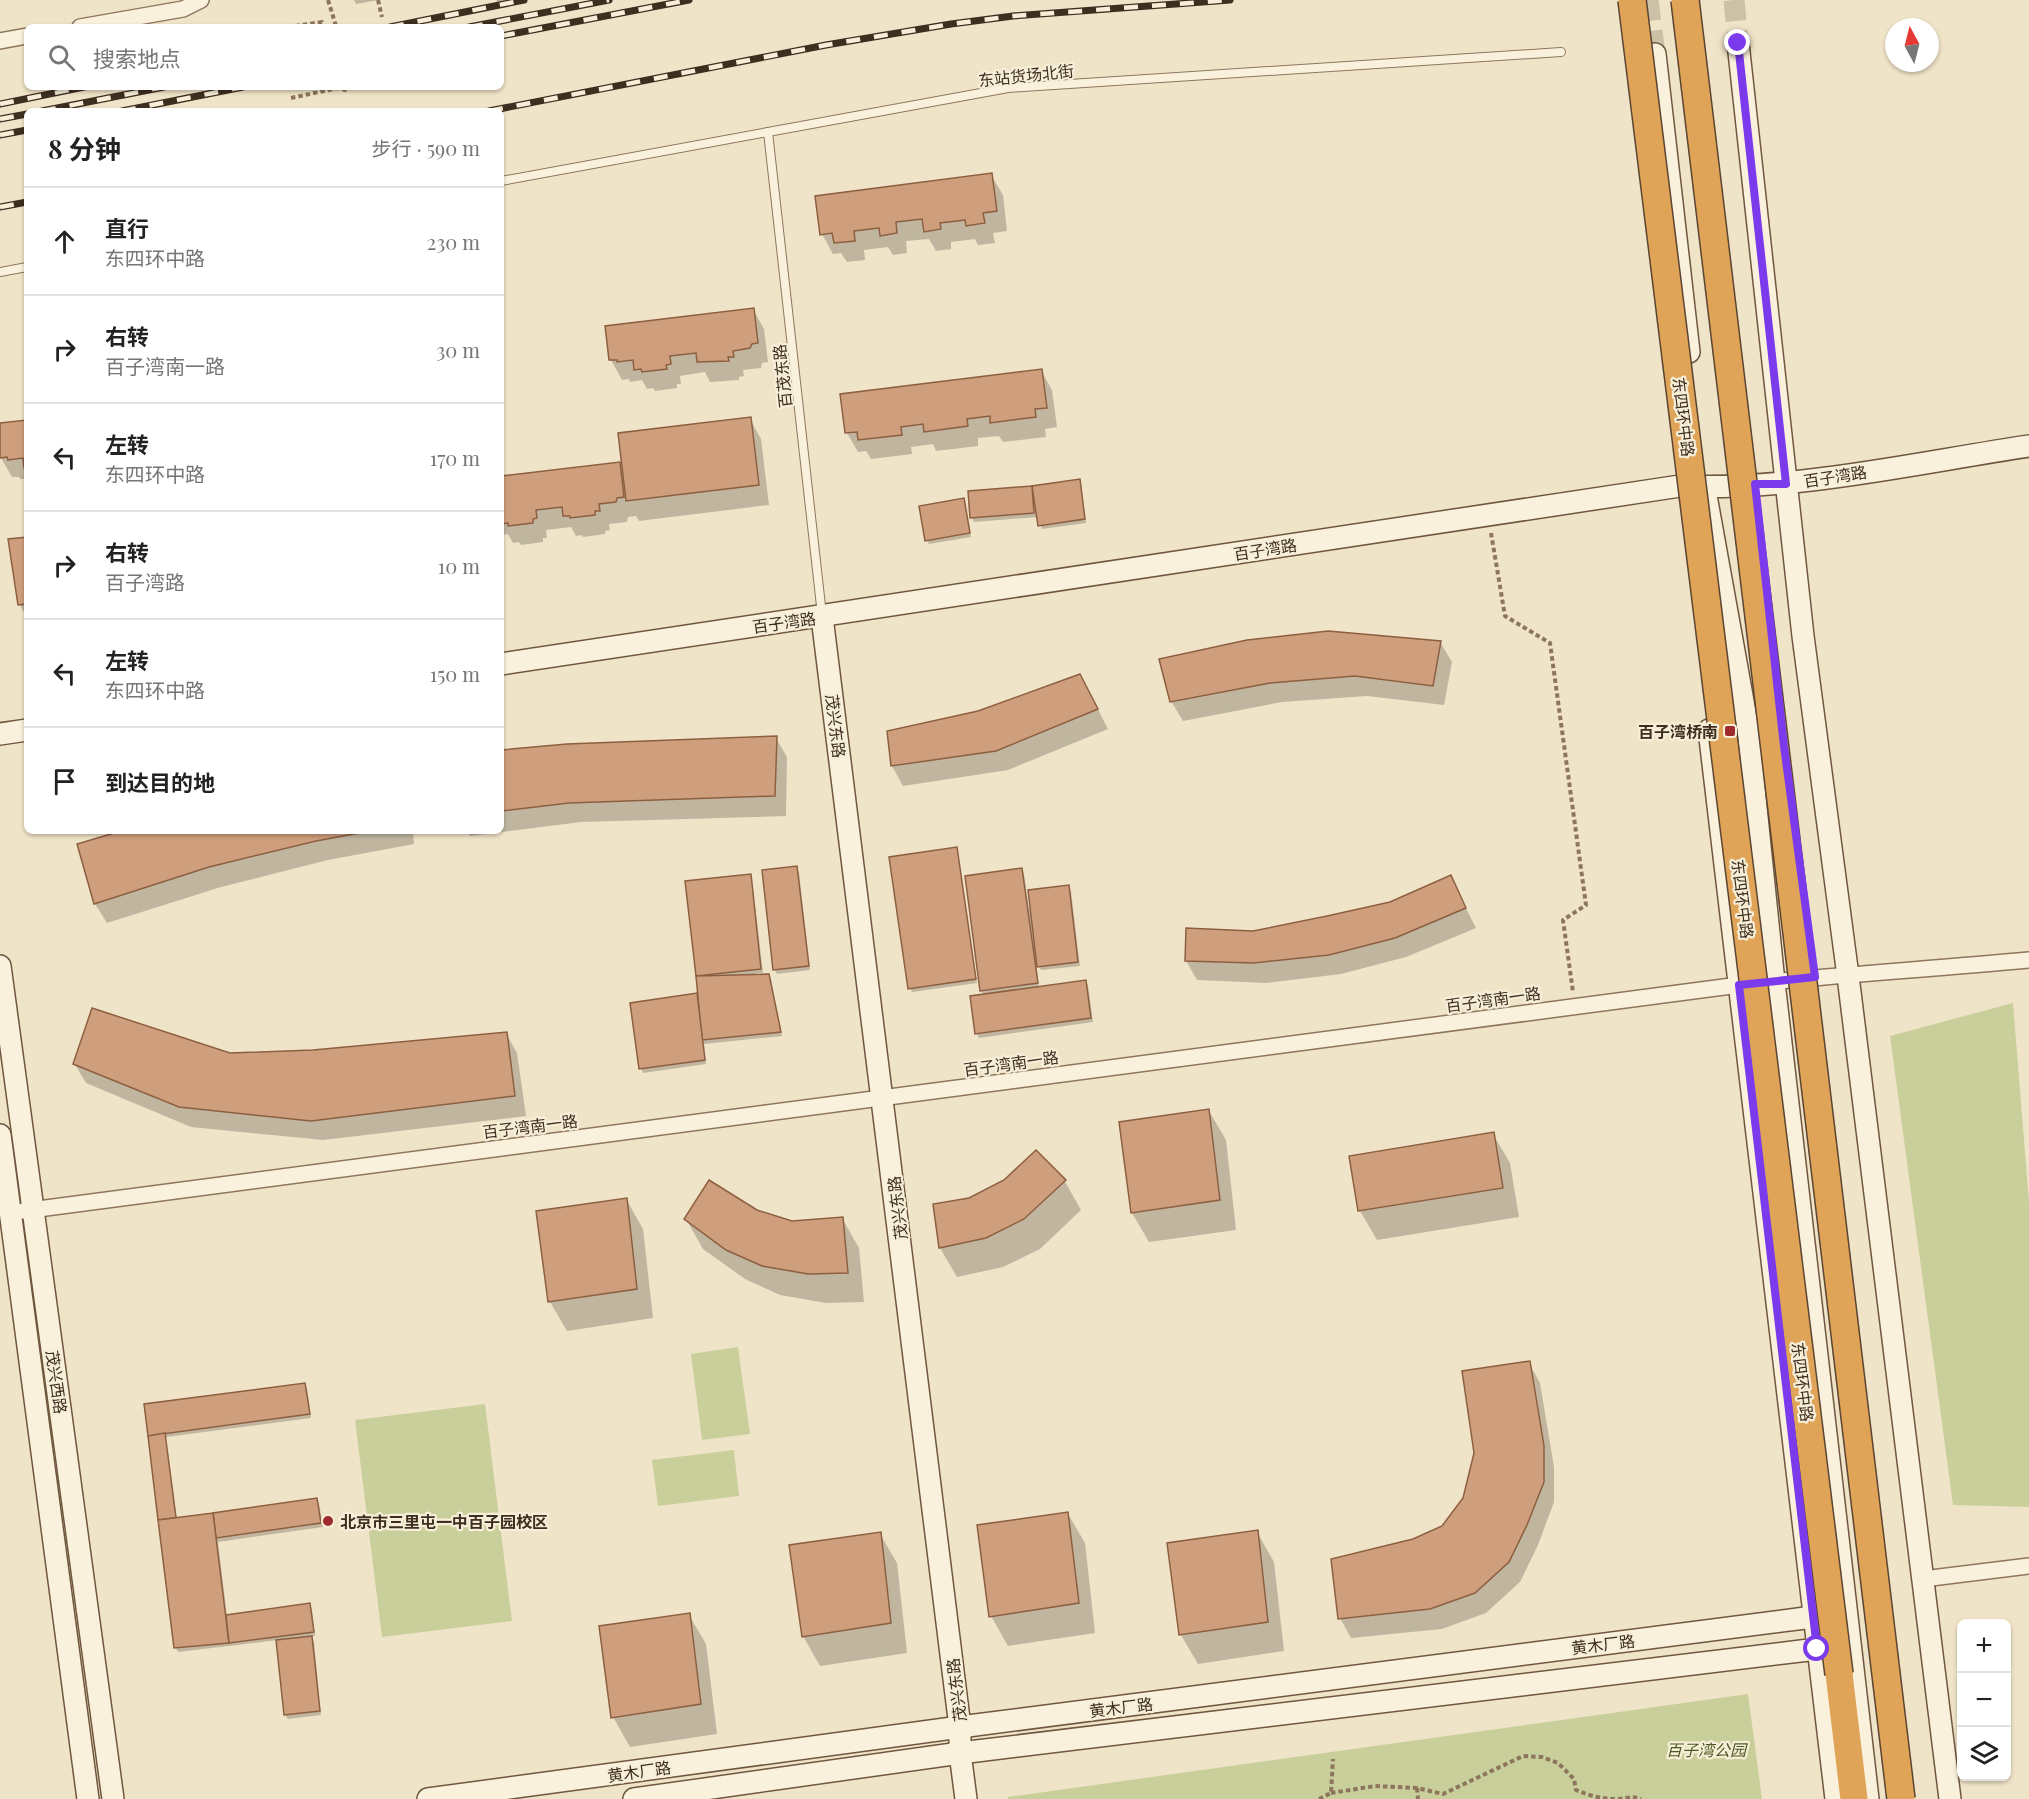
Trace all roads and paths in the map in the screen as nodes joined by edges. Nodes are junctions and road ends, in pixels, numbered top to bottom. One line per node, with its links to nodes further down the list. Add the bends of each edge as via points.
1 (201, 0): 6 (street)
2 (328, 0): 11 (path)
3 (378, 0): 7 (path)
4 (1632, 0): 66 (highway, 东四环中路, bridge)
5 (1685, 0): 68 (highway, bridge)
6 (182, 4): 8 (street)
7 (382, 17)
8 (94, 24)
9 (308, 24): 10 (path)
10 (322, 24)
11 (335, 24)
12 (24, 37): 13 (street)
13 (0, 41)
14 (1738, 43): 29 (main road)
15 (1690, 51): 28 (main road)
16 (1561, 52): 23 (lane, 东站货场北街, via 1008,88)
17 (1655, 54): 31 (main road, 东四环中路)
18 (1629, 58): 30 (main road, 东四环中路)
19 (329, 90): 22 (path)
20 (345, 90): 21 (path)
21 (349, 91)
22 (291, 98)
23 (768, 132): 24 (lane, 东站货场北街); 33 (lane, 百茂东路)
24 (504, 180)
25 (24, 268): 26 (lane)
26 (0, 272)
27 (2029, 446): 29 (main road, 百子湾路)
28 (1755, 484): 29 (main road, 百子湾路); 31 (main road, 百子湾路); 40 (main road)
29 (1786, 484): 39 (main road)
30 (1680, 486): 31 (main road, 百子湾路); 32 (main road, 百子湾路); 42 (main road, 东四环中路)
31 (1704, 487): 41 (main road, 东四环中路, via 1748,729)
32 (1488, 514): 33 (main road, 百子湾路); 43 (path, via 1505,616 1551,643 1586,905 1563,920)
33 (822, 617): 34 (main road, 百子湾路); 44 (main road, 茂兴东路)
34 (504, 664)
35 (24, 730): 36 (main road)
36 (0, 734)
37 (2029, 960): 39 (street, 百子湾南一路)
38 (0, 966): 46 (main road, 茂兴西路)
39 (1848, 976): 40 (street, 百子湾南一路); 49 (main road)
40 (1815, 977): 41 (street, 百子湾南一路); 69 (main road)
41 (1774, 982): 42 (street, 百子湾南一路); 67 (main road, 东四环中路)
42 (1739, 985): 43 (street, 百子湾南一路); 50 (main road, 东四环中路)
43 (1575, 1006): 44 (street, 百子湾南一路)
44 (884, 1098): 46 (street, 百子湾南一路); 52 (main road, 茂兴东路)
45 (0, 1135): 47 (main road, 茂兴西路)
46 (34, 1209): 47 (street, 百子湾南一路); 58 (main road, 茂兴西路)
47 (6, 1213): 57 (main road, 茂兴西路)
48 (2029, 1566): 49 (street)
49 (1923, 1579): 70 (main road)
50 (1813, 1617): 51 (main road, 东四环中路); 52 (main road, 黄木厂路)
51 (1817, 1649): 53 (main road); 65 (main road, 东四环中路)
52 (960, 1727): 53 (main road, 茂兴东路); 59 (main road, 黄木厂路)
53 (960, 1753): 60 (main road); 61 (main road, 茂兴东路)
54 (1333, 1759): 56 (path)
55 (1417, 1788): 56 (path, via 1375,1786); 63 (path); 64 (path, via 1443,1794 1523,1756 1558,1763 1574,1779 1576,1790 1592,1797)
56 (1331, 1793): 62 (path)
57 (88, 1799)
58 (113, 1799)
59 (428, 1799)
60 (633, 1799)
61 (966, 1799)
62 (1319, 1799)
63 (1418, 1799)
64 (1641, 1799)
65 (1836, 1799)
66 (1854, 1799)
67 (1868, 1799)
68 (1901, 1799)
69 (1914, 1799)
70 (1950, 1799)

